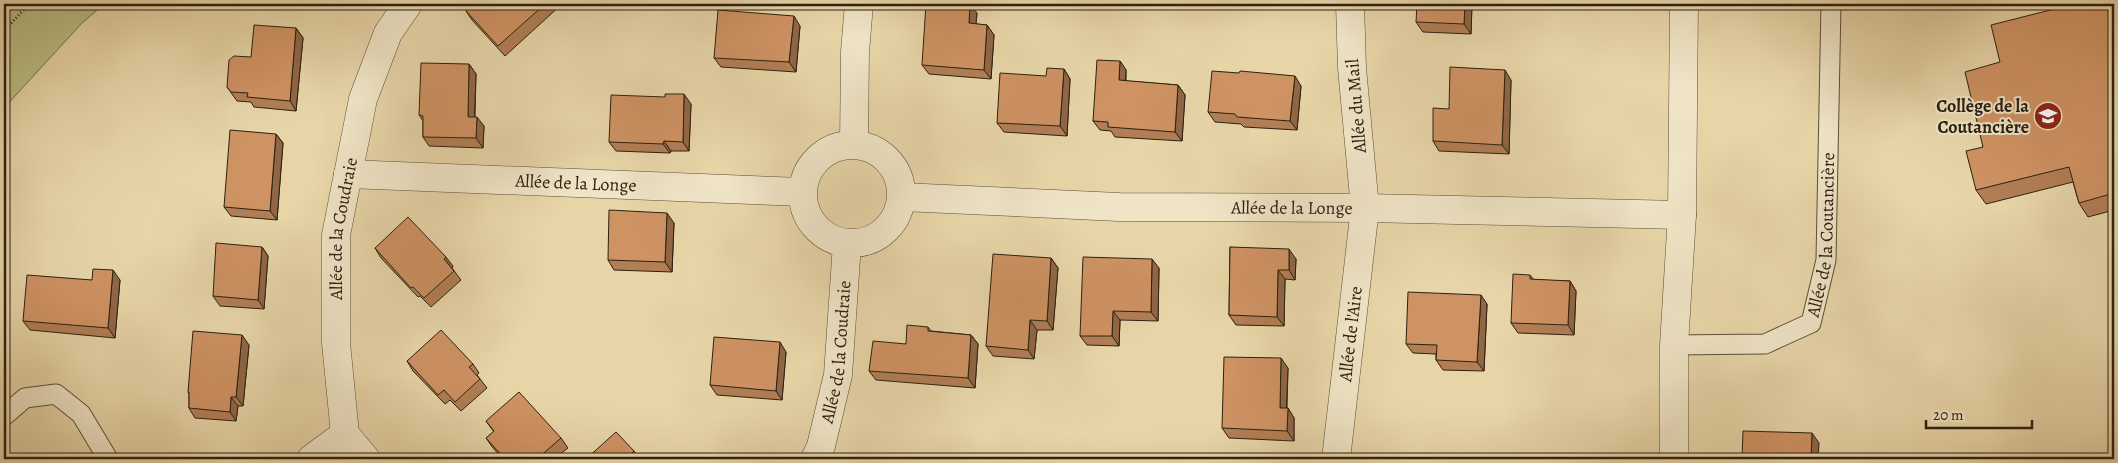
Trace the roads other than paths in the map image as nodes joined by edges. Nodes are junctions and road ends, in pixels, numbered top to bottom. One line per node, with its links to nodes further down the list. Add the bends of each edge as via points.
1 (408, 4): 7 (street, Allée de la Coudraie, via 388,32 364,99)
2 (859, 4): 6 (street)
3 (1350, 4): 10 (street, Allée du Mail, via 1352,68)
4 (1684, 4): 11 (street)
5 (1831, 4): 13 (lane, Allée de la Coutancière, via 1826,260 1811,323 1765,344)
6 (854, 144): 8 (street, via 824,152 805,177); 9 (street, via 869,147 894,166)
7 (348, 174): 8 (street, Allée de la Longe); 15 (street, Allée de la Coudraie, via 336,235 336,343)
8 (802, 192): 12 (street, via 804,207 820,232)
9 (902, 197): 10 (street, Allée de la Longe, via 1119,207); 12 (street, via 899,212 891,226 878,237 863,243)
10 (1365, 208): 11 (street, Allée de la Longe); 20 (street, Allée de l'Aire)
11 (1682, 215): 13 (street)
12 (847, 244): 19 (street, Allée de la Coudraie, via 838,375)
13 (1674, 345): 21 (street)
14 (4, 416): 16 (lane, via 25,398 56,394 81,414)
15 (345, 434): 17 (street); 18 (street)
16 (108, 459)
17 (311, 459)
18 (366, 459)
19 (815, 459)
20 (1336, 459)
21 (1674, 459)

